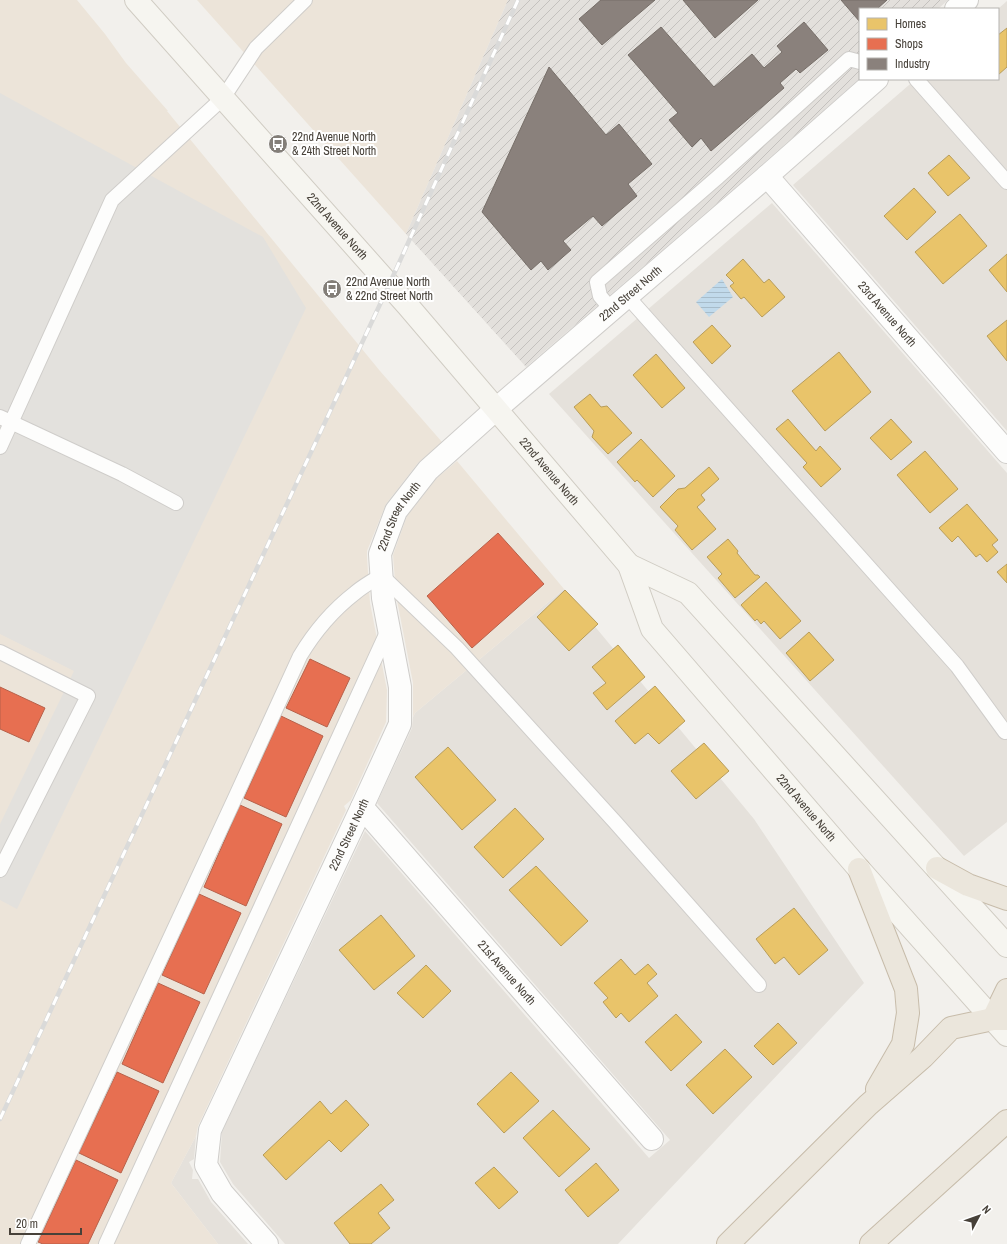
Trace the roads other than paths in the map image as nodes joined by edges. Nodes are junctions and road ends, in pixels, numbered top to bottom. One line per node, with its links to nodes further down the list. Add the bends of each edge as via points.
1 (136, 0): 8 (main road, 22nd Avenue North)
2 (305, 0): 8 (lane, via 256,48)
3 (967, 0): 4 (street)
4 (957, 8)
5 (859, 62): 11 (lane, via 849,59 597,282 600,296)
6 (875, 80): 9 (street, 22nd Street North)
7 (917, 80): 10 (lane)
8 (223, 98): 12 (main road, 22nd Avenue North, via 408,306); 13 (lane, via 112,200)
9 (767, 176): 11 (street, 22nd Street North); 15 (street, 23rd Avenue North)
10 (1007, 182)
11 (619, 303): 12 (street, 22nd Street North); 21 (lane, via 957,666)
12 (496, 410): 17 (main road, 22nd Avenue North); 18 (street, 22nd Street North, via 428,470 396,511 380,554)
13 (6, 420): 14 (lane); 16 (lane)
14 (0, 447)
15 (1007, 452)
16 (176, 502)
17 (629, 565): 23 (main road, 22nd Avenue North, via 688,593); 24 (main road, 22nd Avenue North, via 652,629)
18 (381, 575): 19 (street, 22nd Street North); 28 (lane, via 463,654); 35 (lane, via 355,592 329,616 300,656)
19 (389, 628): 22 (street, 22nd Street North, via 400,687 400,724); 36 (lane)
20 (0, 652): 25 (lane, via 88,696)
21 (1005, 732)
22 (362, 807): 34 (street, 21st Avenue North); 37 (street, 22nd Street North, via 210,1130 206,1165 222,1193)
23 (937, 868): 26 (highway, via 968,885); 27 (main road, 22nd Avenue North)
24 (859, 869): 30 (main road, 22nd Avenue North); 32 (highway, via 906,989 908,1013 903,1044)
25 (0, 870)
26 (1007, 899)
27 (1007, 946)
28 (759, 985)
29 (1007, 990): 30 (highway)
30 (1000, 1018): 31 (main road, 22nd Avenue North); 32 (highway, via 951,1028 923,1057)
31 (1007, 1035)
32 (868, 1105): 38 (highway)
33 (1007, 1121): 39 (highway)
34 (652, 1139)
35 (28, 1244)
36 (106, 1244)
37 (267, 1244)
38 (728, 1244)
39 (871, 1244)

